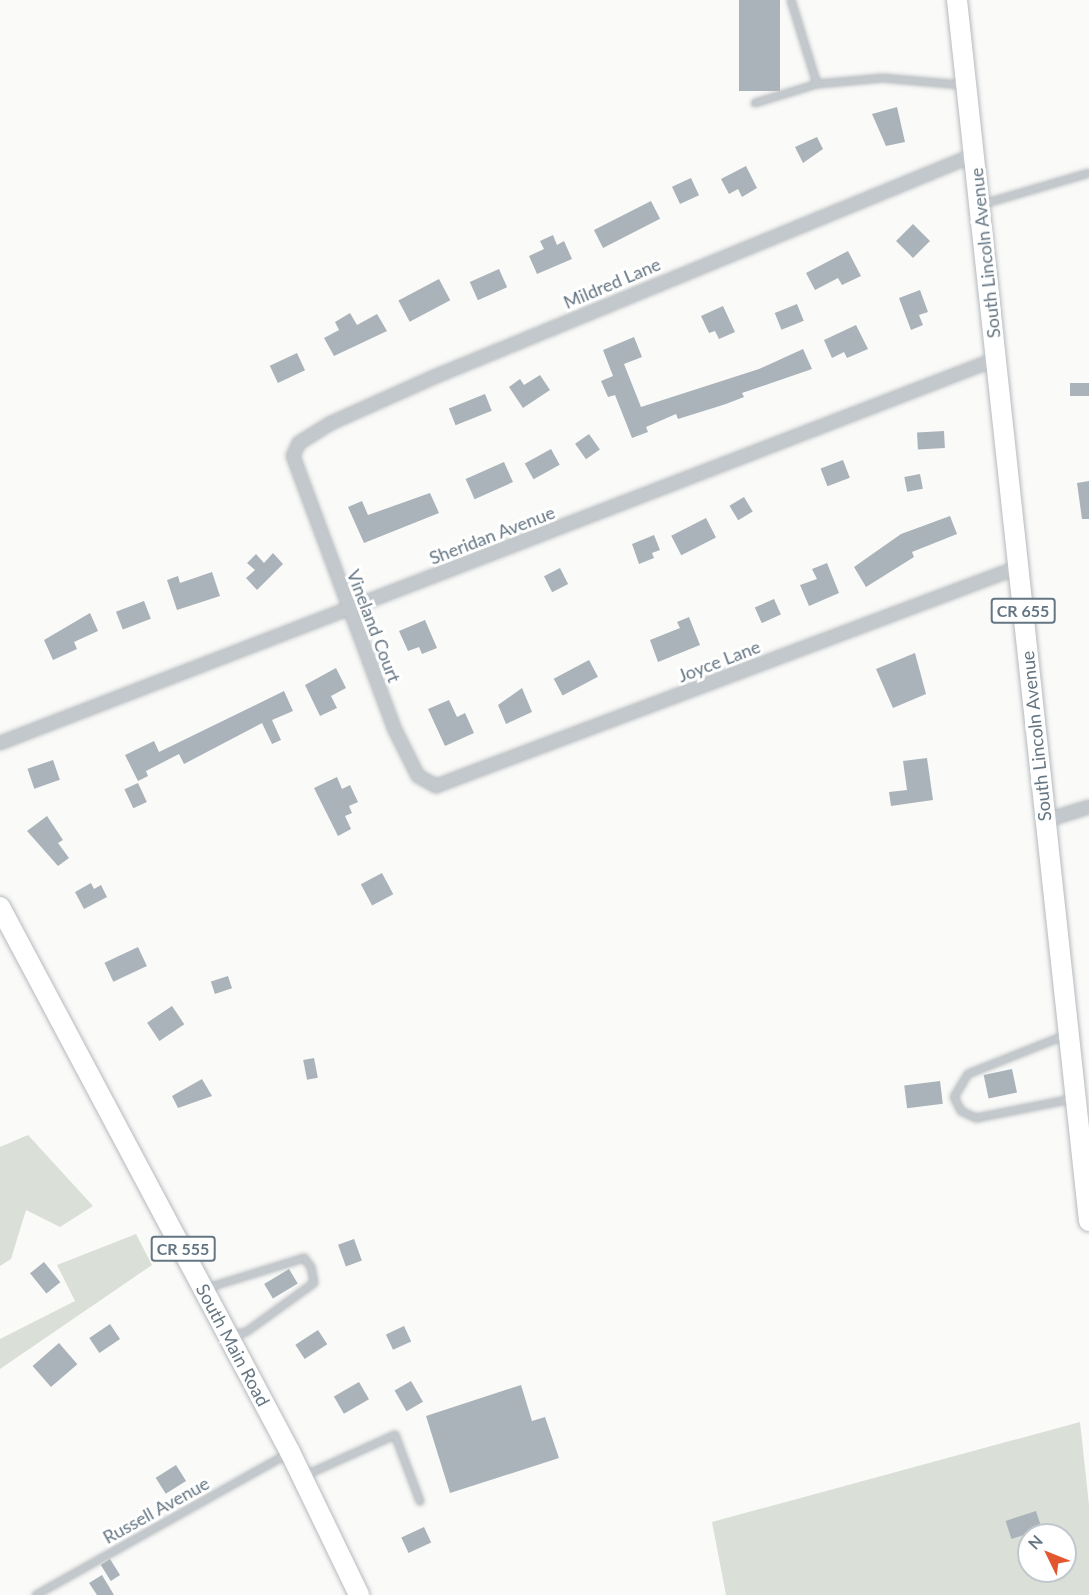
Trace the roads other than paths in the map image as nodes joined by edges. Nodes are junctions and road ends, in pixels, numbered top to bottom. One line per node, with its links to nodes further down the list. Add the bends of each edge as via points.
1 (791, 0): 3 (lane)
2 (957, 0): 4 (main road, South Lincoln Avenue / CR 655)
3 (817, 84): 4 (lane, via 883,78); 5 (lane)
4 (965, 85): 6 (main road, South Lincoln Avenue / CR 655)
5 (755, 103)
6 (974, 154): 8 (main road, South Lincoln Avenue / CR 655); 10 (street, Mildred Lane, via 331,423 299,443 292,456)
7 (1089, 172): 8 (lane)
8 (980, 205): 9 (main road, South Lincoln Avenue / CR 655)
9 (996, 360): 11 (main road, South Lincoln Avenue / CR 655); 12 (street, Sheridan Avenue)
10 (296, 472): 12 (street, Vineland Court)
11 (1019, 567): 14 (street, Joyce Lane, via 458,781); 16 (main road, South Lincoln Avenue / CR 655)
12 (348, 610): 13 (street, Sheridan Avenue); 14 (street, Vineland Court, via 408,757 418,776)
13 (0, 743)
14 (431, 785)
15 (1089, 807): 16 (street)
16 (1044, 821): 18 (main road, South Lincoln Avenue / CR 655)
17 (0, 907): 22 (main road, South Main Road / CR 555)
18 (1068, 1034): 19 (main road, South Lincoln Avenue / CR 655); 19 (lane, via 968,1074 954,1097 961,1111 976,1118)
19 (1076, 1098): 20 (main road, South Lincoln Avenue / CR 655)
20 (1089, 1215): 21 (main road, South Lincoln Avenue / CR 655)
21 (1089, 1221)
22 (204, 1289): 23 (main road, South Main Road / CR 555); 23 (lane, via 304,1258 311,1267 314,1283 246,1332)
23 (229, 1336): 24 (main road, South Main Road / CR 555)
24 (290, 1452): 25 (main road, South Main Road / CR 555); 27 (lane, Russell Avenue)
25 (303, 1477): 26 (lane, via 394,1435); 28 (main road, South Main Road / CR 555)
26 (420, 1501)
27 (36, 1595)
28 (359, 1595)

